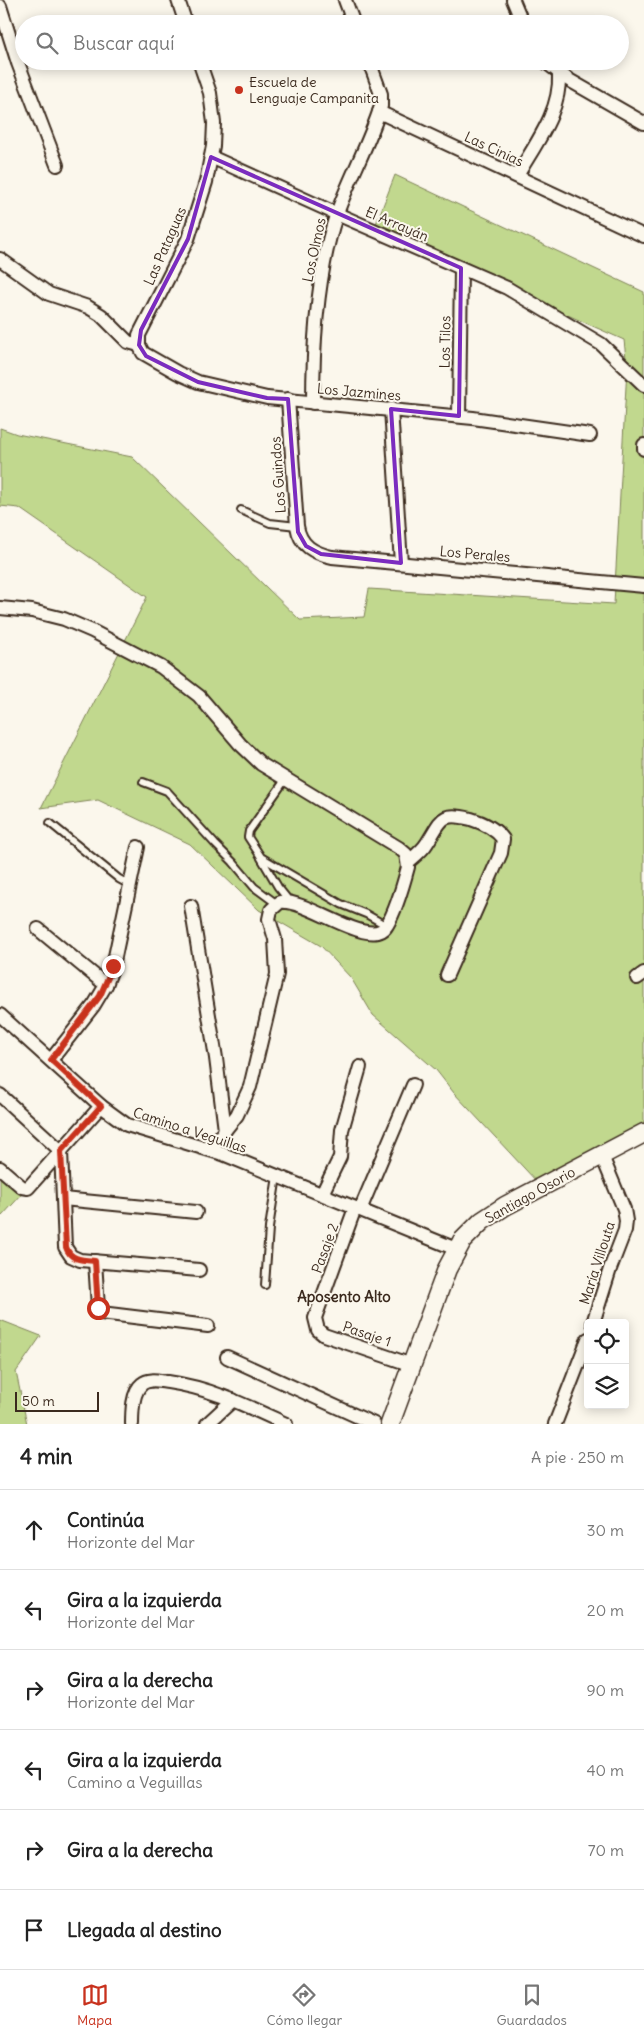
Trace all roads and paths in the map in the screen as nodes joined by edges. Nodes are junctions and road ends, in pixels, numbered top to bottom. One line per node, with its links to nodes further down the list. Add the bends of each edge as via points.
1 (178, 0): 5 (street)
2 (345, 0): 6 (street)
3 (513, 0): 7 (street)
4 (0, 6): 8 (street)
5 (183, 15)
6 (351, 15)
7 (519, 15)
8 (15, 54)
9 (21, 70): 17 (street)
10 (202, 70): 16 (street, via 212,108 214,135)
11 (372, 70): 14 (street, via 381,94)
12 (554, 70): 13 (street)
13 (559, 74): 15 (street); 18 (street, via 554,110)
14 (380, 112): 18 (street, Las Cinias); 19 (street, Los Olmos)
15 (644, 123)
16 (211, 157): 19 (street, El Arrayán); 23 (street, Las Pataguas, via 200,206 188,239 139,335)
17 (57, 165)
18 (516, 176): 20 (street, Las Cinias)
19 (337, 214): 22 (street, El Arrayán); 26 (street, Los Olmos, via 326,258 317,321)
20 (644, 236)
21 (0, 259): 23 (street, Los Jazmines, via 49,294 88,307 128,342)
22 (461, 268): 24 (street, El Arrayán, via 506,288 601,344); 28 (street, Los Tilos)
23 (139, 344): 25 (street, Los Jazmines, via 146,356 198,382 266,398)
24 (644, 384)
25 (288, 399): 26 (street, Los Jazmines); 33 (street, Los Guindos)
26 (313, 403): 27 (street, Los Jazmines)
27 (391, 409): 28 (street, Los Jazmines); 35 (street)
28 (459, 416): 29 (street, Los Jazmines)
29 (590, 435)
30 (644, 445): 31 (street)
31 (644, 449)
32 (241, 510): 33 (lane, via 270,523)
33 (296, 526): 34 (street, Los Guindos)
34 (306, 546): 35 (street, Los Perales, via 316,553 332,557)
35 (401, 563): 36 (street, Los Perales)
36 (644, 586)
37 (0, 608): 38 (street, via 32,611 64,620 161,667 199,696 252,756)
38 (285, 780): 42 (lane, via 249,832 248,837); 43 (street, via 400,848)
39 (143, 782): 46 (lane, via 167,791 254,887)
40 (50, 824): 44 (lane)
41 (138, 847): 44 (street)
42 (261, 857): 45 (lane); 48 (lane, via 341,904)
43 (408, 862): 48 (street); 50 (street, via 427,844 447,816 478,821 496,830 503,839 501,852)
44 (130, 885): 51 (street)
45 (291, 903): 46 (street); 48 (street, via 362,932 377,932)
46 (277, 904): 58 (street, via 269,914 277,962 275,986 248,1094)
47 (191, 906): 58 (street)
48 (387, 926)
49 (38, 929): 51 (street)
50 (447, 975)
51 (106, 985): 53 (street)
52 (0, 1014): 53 (street, Camino a Veguillas)
53 (51, 1060): 57 (street, Camino a Veguillas)
54 (360, 1067): 67 (street, via 342,1130 340,1157)
55 (413, 1086): 69 (street, Pasaje 2)
56 (0, 1095): 61 (street)
57 (101, 1106): 60 (street, Camino a Veguillas, via 135,1129); 61 (street)
58 (225, 1130): 60 (street)
59 (644, 1133): 62 (street, Santiago Osorio)
60 (210, 1149): 64 (street, Camino a Veguillas)
61 (61, 1151): 65 (street); 66 (street)
62 (602, 1156): 71 (street, Santiago Osorio, via 498,1211 474,1228); 75 (street, María Villouta, via 624,1209 626,1226)
63 (0, 1168): 65 (street, via 24,1188)
64 (277, 1176): 67 (street, Camino a Veguillas); 74 (lane)
65 (38, 1178): 66 (street)
66 (63, 1183): 68 (street)
67 (322, 1194): 69 (street, Camino a Veguillas)
68 (64, 1199): 70 (street); 72 (street, via 67,1250 75,1258)
69 (358, 1209): 71 (street, Camino a Veguillas); 77 (street, Pasaje 2, via 315,1318)
70 (196, 1212)
71 (456, 1249): 80 (street, Santiago Osorio)
72 (95, 1261): 73 (street); 76 (street, via 99,1311)
73 (199, 1270)
74 (265, 1285)
75 (594, 1319)
76 (208, 1326)
77 (316, 1327): 80 (street, Pasaje 1, via 324,1335)
78 (584, 1349): 87 (street)
79 (227, 1357): 85 (street)
80 (412, 1365): 86 (street, Santiago Osorio)
81 (232, 1400): 82 (street, via 187,1385 147,1381 136,1391); 83 (street); 84 (street)
82 (132, 1424)
83 (207, 1424)
84 (286, 1424)
85 (374, 1424)
86 (390, 1424)
87 (555, 1424)

